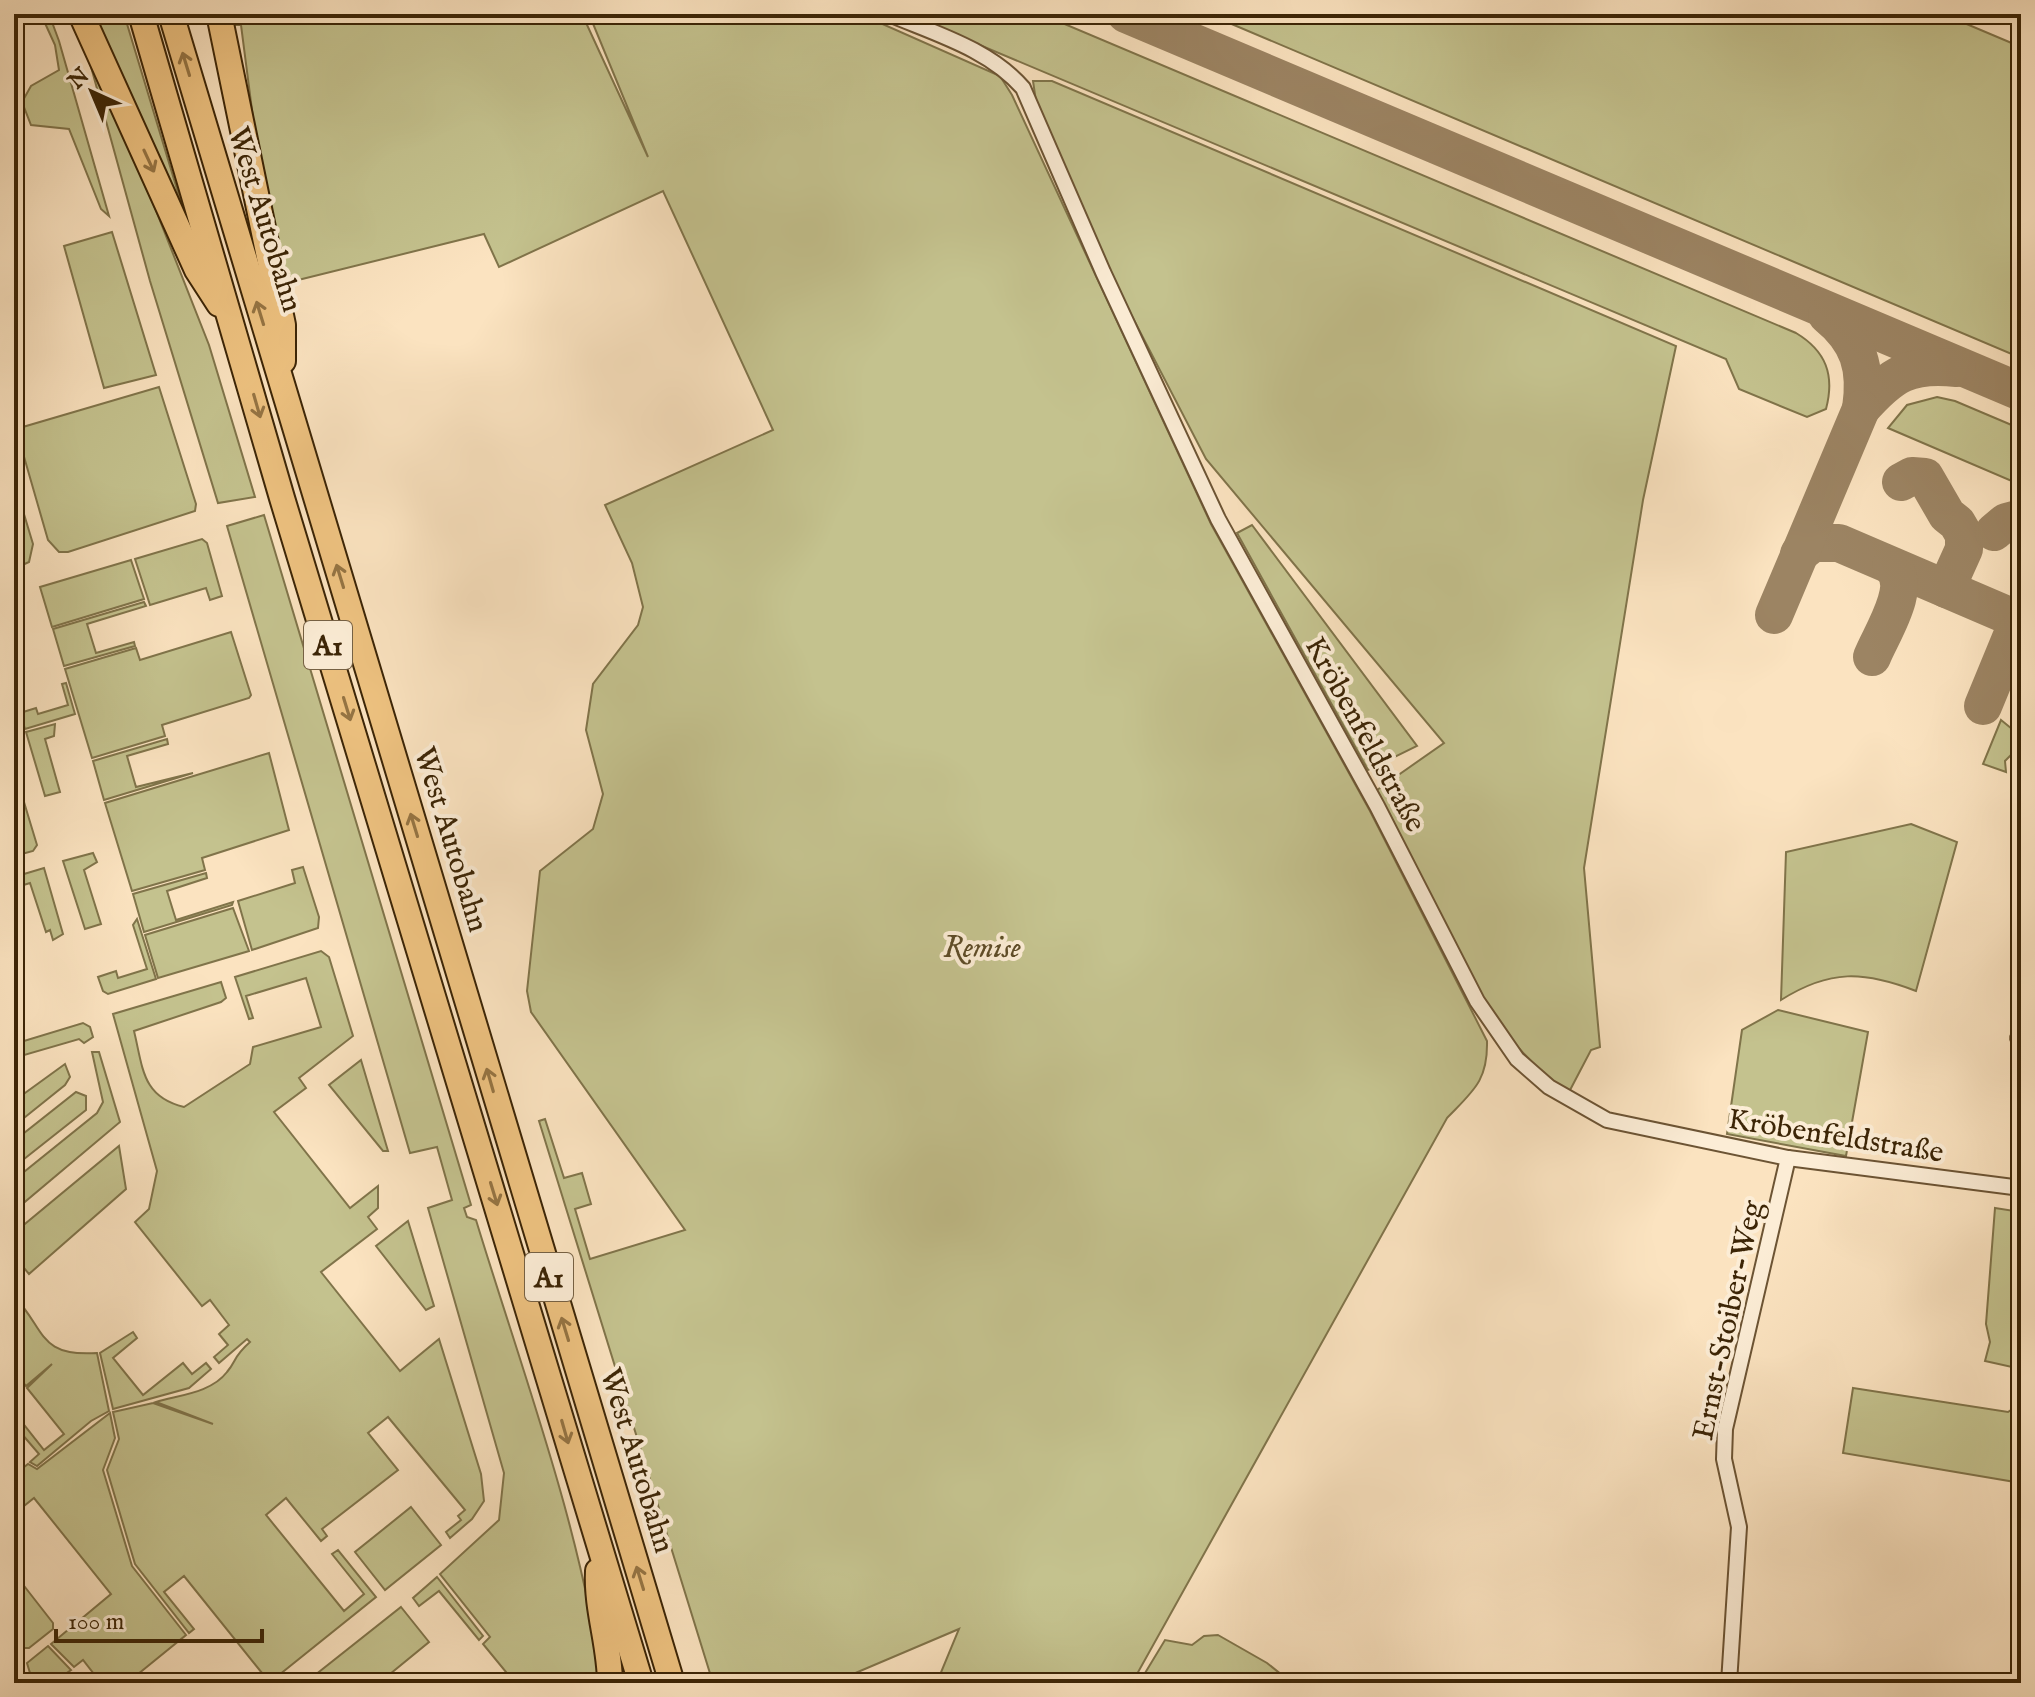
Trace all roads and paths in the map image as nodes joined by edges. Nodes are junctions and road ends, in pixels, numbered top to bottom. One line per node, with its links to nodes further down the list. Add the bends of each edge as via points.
1 (81, 14): 6 (highway, one-way to 6, via 197,270)
2 (141, 14): 6 (highway, West Autobahn / A1)
3 (171, 14): 7 (highway, West Autobahn / A1, one-way to 3)
4 (219, 14): 7 (highway, via 283,325)
5 (889, 14): 8 (street, Kröbenfeldstraße, via 982,54 1023,88 1218,519 1505,1044 1549,1087 1607,1120)
6 (236, 331): 10 (highway, West Autobahn / A1, one-way to 10)
7 (284, 387): 11 (highway, West Autobahn / A1, one-way to 7)
8 (1788, 1158): 9 (street, Kröbenfeldstraße); 16 (street, Ernst-Stoiber-Weg, via 1725,1429 1724,1459 1739,1527)
9 (2021, 1188)
10 (599, 1549): 12 (highway, via 596,1594 609,1642); 13 (highway, West Autobahn / A1)
11 (663, 1653): 14 (highway, West Autobahn / A1); 15 (highway, via 681,1667)
12 (610, 1683)
13 (641, 1683)
14 (672, 1683)
15 (687, 1683)
16 (1729, 1683)

